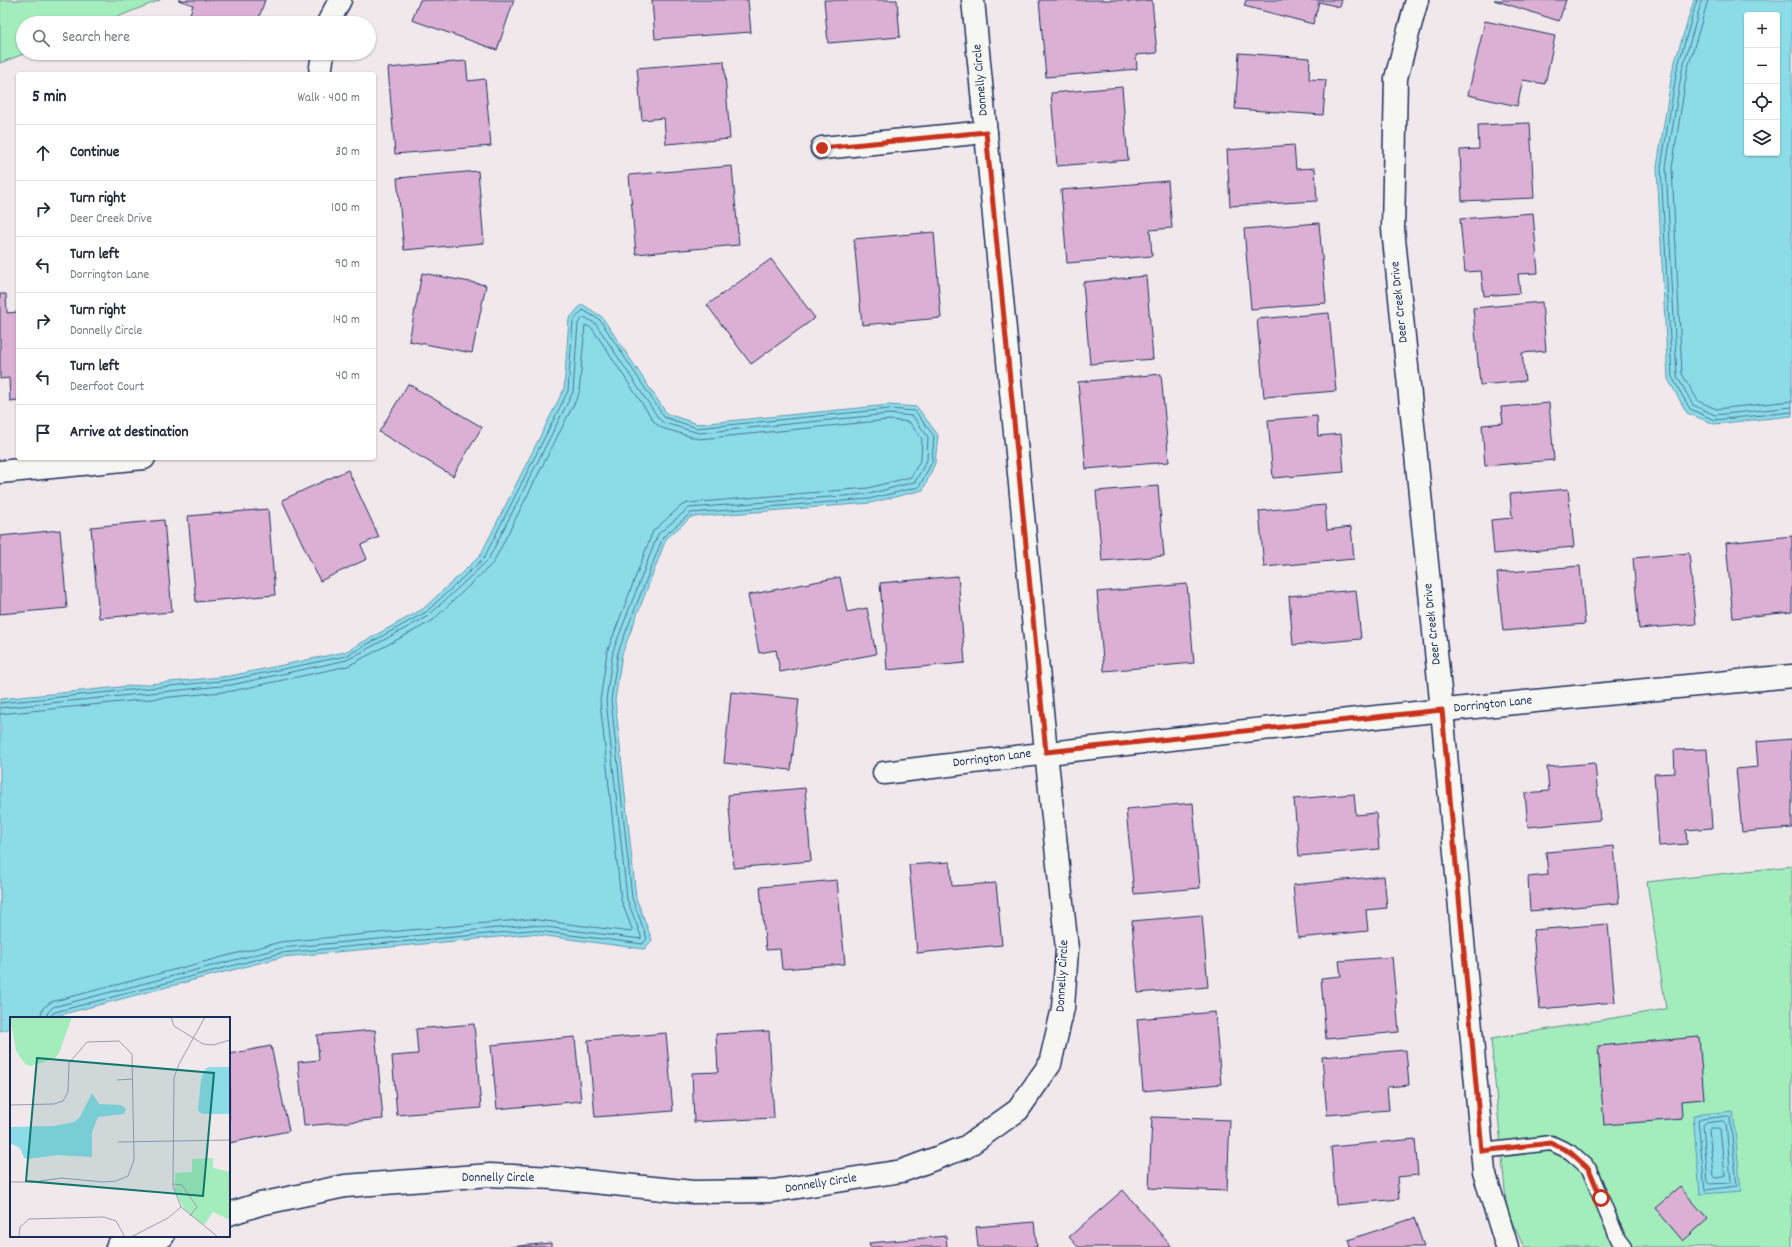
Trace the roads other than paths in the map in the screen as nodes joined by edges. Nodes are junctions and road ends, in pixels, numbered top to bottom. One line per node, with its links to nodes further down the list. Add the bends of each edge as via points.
1 (340, 0): 4 (street)
2 (974, 0): 7 (street, Donnelly Circle)
3 (1417, 0): 12 (street, Deer Creek Drive, via 1396,78 1393,229)
4 (332, 16)
5 (322, 60): 6 (street)
6 (320, 72)
7 (986, 132): 8 (street); 13 (street, Donnelly Circle)
8 (822, 148)
9 (123, 460): 10 (street)
10 (0, 472)
11 (1792, 676): 12 (street, Dorrington Lane)
12 (1442, 710): 13 (street, Dorrington Lane); 15 (street, Deer Creek Drive)
13 (1046, 752): 14 (street, Dorrington Lane); 16 (street, Donnelly Circle, via 1067,949 1063,1008 1050,1064 1018,1110 966,1147 902,1171 773,1191 693,1192 554,1178 490,1175 345,1186 260,1204)
14 (884, 773)
15 (1482, 1151): 19 (street, Deer Creek Drive, via 1484,1172); 20 (lane, via 1551,1143 1570,1152 1589,1169 1618,1239)
16 (230, 1214)
17 (159, 1237): 18 (street)
18 (117, 1247)
19 (1507, 1247)
20 (1624, 1247)

